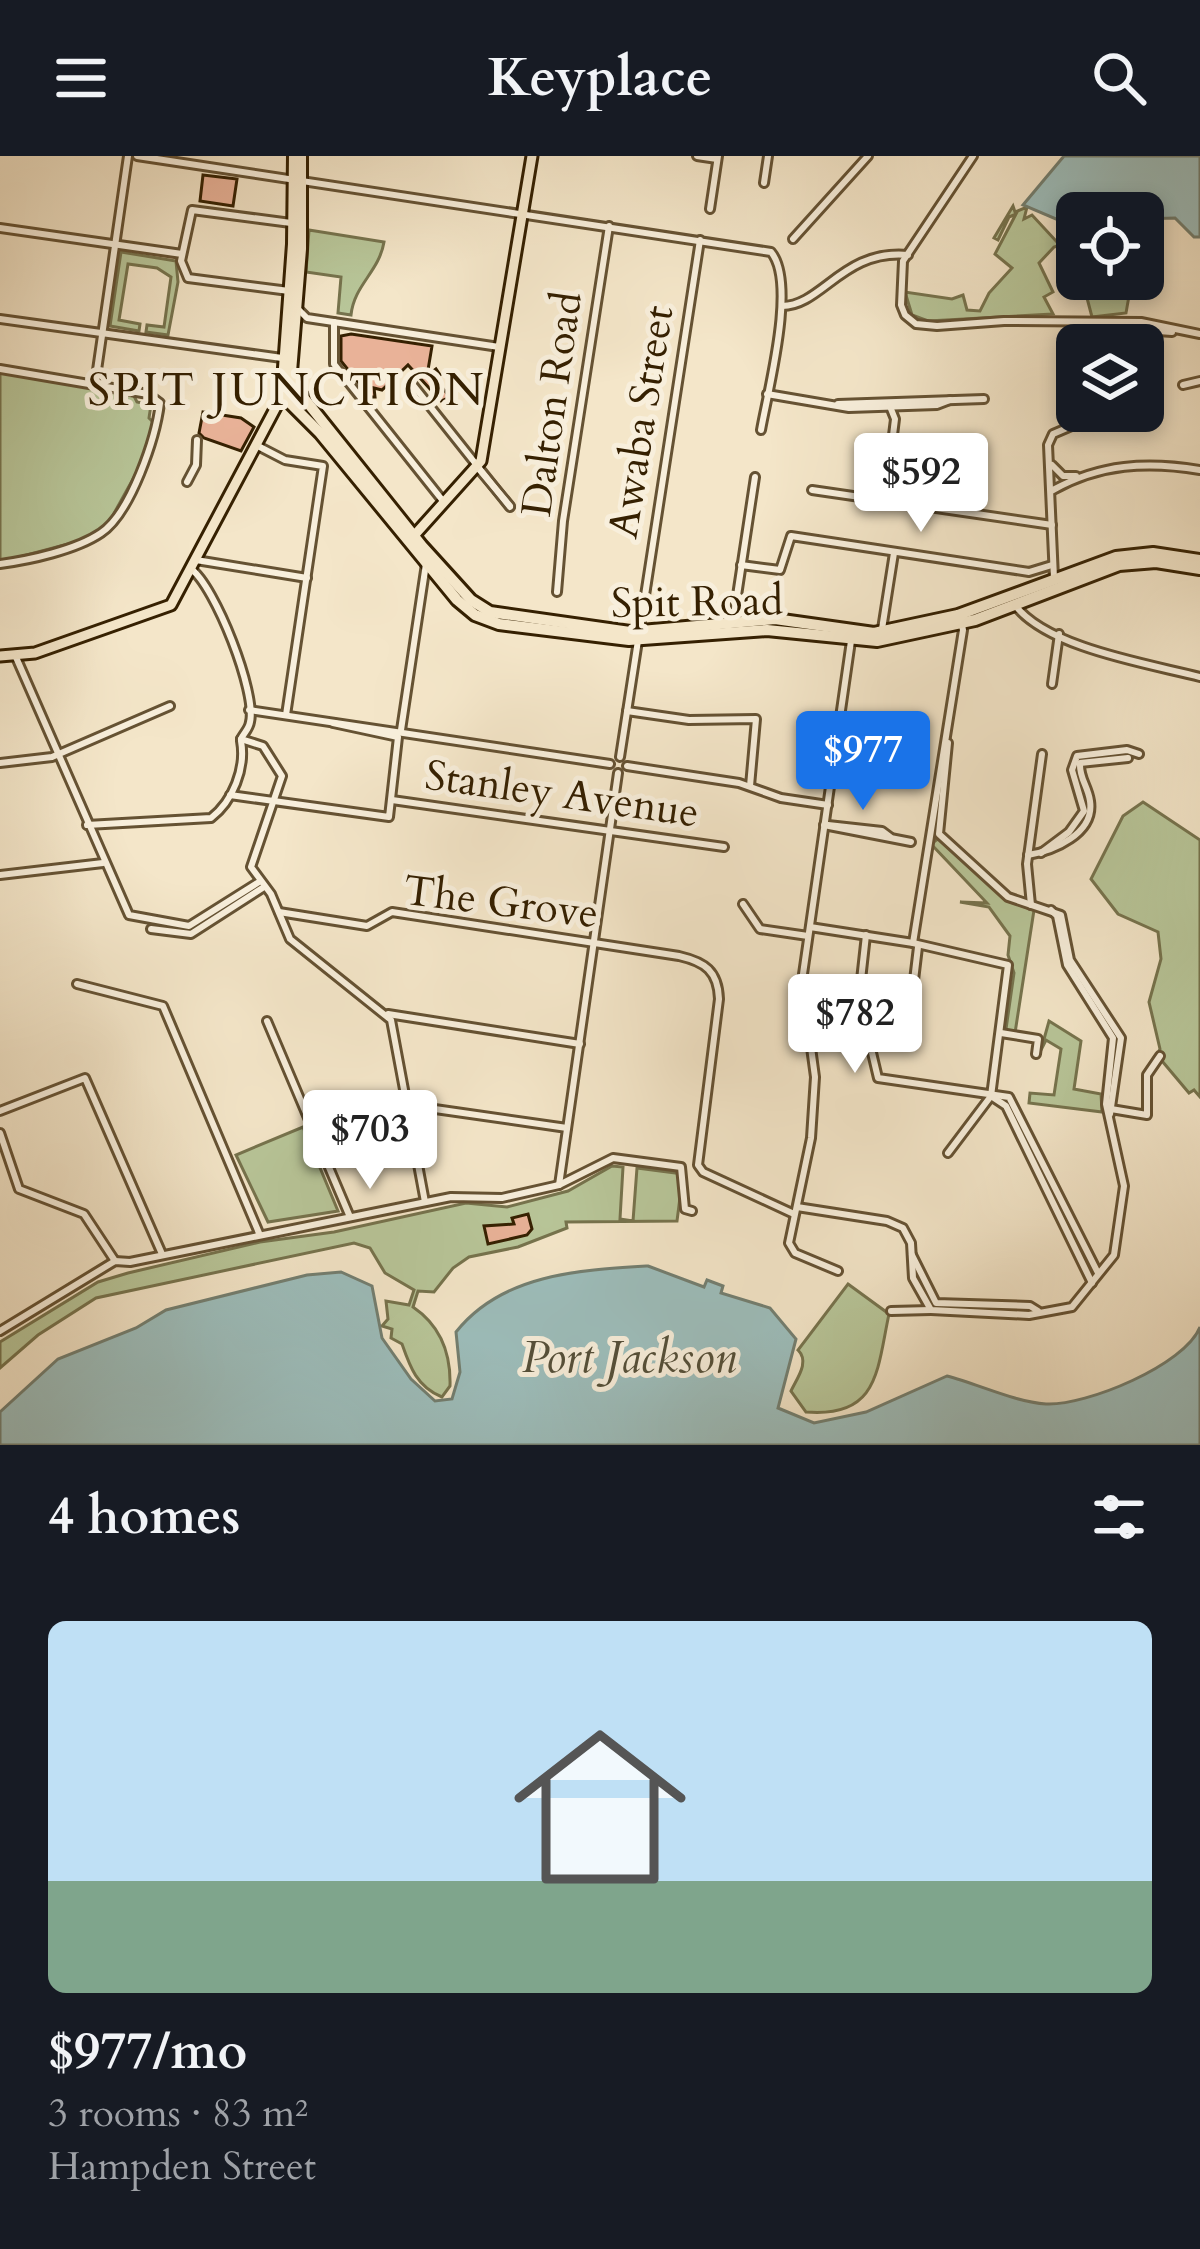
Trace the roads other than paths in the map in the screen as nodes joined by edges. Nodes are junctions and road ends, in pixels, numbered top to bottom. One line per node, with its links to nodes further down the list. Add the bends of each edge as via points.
1 (133, 156): 8 (street); 19 (street)
2 (298, 156): 10 (highway)
3 (532, 156): 13 (main road)
4 (697, 156): 9 (street)
5 (768, 156): 11 (street)
6 (868, 156): 17 (street)
7 (974, 156): 21 (street)
8 (164, 158): 10 (street)
9 (718, 158): 12 (street)
10 (298, 179): 13 (street); 14 (highway); 22 (highway)
11 (764, 183)
12 (710, 209)
13 (522, 212): 15 (street); 33 (main road)
14 (294, 223): 20 (street, via 192,210); 22 (highway)
15 (609, 226): 18 (street); 72 (street, Dalton Road)
16 (0, 228): 19 (street)
17 (794, 239)
18 (700, 240): 23 (street, via 774,254); 78 (street, Awaba Street)
19 (116, 245): 20 (street); 30 (street)
20 (182, 254): 22 (street, via 188,278)
21 (908, 255): 23 (street, via 858,260 797,304); 29 (street, via 901,305 916,324 1141,322)
22 (294, 296): 24 (street); 27 (highway); 34 (highway)
23 (781, 306): 40 (street)
24 (308, 318): 26 (street); 27 (street)
25 (0, 319): 30 (street)
26 (334, 322): 33 (street); 60 (street, via 334,364)
27 (293, 327): 32 (highway)
28 (1164, 331): 29 (street)
29 (1181, 332): 31 (street)
30 (103, 333): 34 (street); 39 (street)
31 (1200, 334)
32 (292, 346): 41 (main road); 46 (highway, Spit Road, via 295,387)
33 (499, 347): 52 (main road)
34 (282, 358): 41 (highway)
35 (0, 369): 39 (street)
36 (1200, 381): 38 (street)
37 (413, 385): 52 (street)
38 (1183, 385)
39 (95, 386): 64 (street, via 158,398 153,445 109,526)
40 (767, 394): 44 (street); 47 (street)
41 (282, 395): 46 (main road); 50 (main road); 62 (highway, Spit Road)
42 (984, 399): 43 (street)
43 (950, 400): 44 (street); 45 (street)
44 (828, 405): 45 (street)
45 (889, 407): 59 (street, via 895,419)
46 (312, 411): 62 (highway, Spit Road)
47 (761, 430)
48 (1062, 432): 51 (street, via 1051,437)
49 (197, 440): 56 (street)
50 (256, 445): 65 (main road); 70 (street, via 323,466)
51 (1051, 462): 54 (street, via 1059,474); 58 (street)
52 (478, 468): 52 (street, via 506,499 510,507 480,475); 60 (main road)
53 (1200, 470): 54 (street, via 1136,465)
54 (1078, 476): 58 (street)
55 (755, 477): 69 (street)
56 (187, 482)
57 (812, 490): 59 (street)
58 (1052, 490): 61 (street)
59 (885, 500): 61 (street)
60 (445, 503): 62 (main road)
61 (1052, 525): 67 (street)
62 (411, 539): 66 (highway, Spit Road); 78 (highway, Spit Road, via 490,612)
63 (894, 552): 67 (street, via 1029,572); 69 (street, via 791,536 780,570); 76 (street)
64 (0, 564)
65 (194, 564): 70 (street); 81 (main road, via 162,611); 85 (street, via 235,643)
66 (426, 564): 78 (highway, Spit Road, via 466,609 488,621); 89 (street)
67 (1052, 565): 71 (street)
68 (1200, 565): 71 (highway, Spit Road, via 1126,564)
69 (740, 566): 75 (street)
70 (307, 578): 87 (street)
71 (1055, 584): 73 (highway, Spit Road); 74 (highway, Spit Road)
72 (557, 592)
73 (1015, 605): 74 (highway, Spit Road); 77 (street)
74 (960, 620): 76 (highway, Spit Road); 79 (highway, Spit Road, via 887,640); 91 (street)
75 (734, 627): 78 (highway, Spit Road); 79 (highway, Spit Road)
76 (882, 633): 79 (highway, Spit Road)
77 (1059, 634): 82 (street); 83 (street)
78 (638, 636): 86 (street, Awaba Street)
79 (852, 636): 105 (street)
80 (0, 656): 81 (main road)
81 (15, 656): 94 (street)
82 (1200, 677)
83 (1052, 684)
84 (170, 706): 94 (street)
85 (249, 710): 87 (street); 90 (street)
86 (627, 711): 95 (street, Awaba Street); 101 (street, via 756,719)
87 (286, 715): 88 (street)
88 (320, 719): 89 (street); 103 (street, via 395,735)
89 (401, 730): 98 (street)
90 (241, 739): 102 (street); 104 (street, via 263,746 281,773)
91 (948, 743): 117 (street, via 939,834 1008,897); 123 (street)
92 (1042, 754): 112 (street)
93 (1139, 754): 111 (street, via 1077,756 1072,770 1084,811)
94 (57, 755): 97 (street); 106 (street)
95 (620, 757): 98 (street); 99 (street)
96 (1128, 758): 111 (street, via 1080,763 1090,815 1064,844)
97 (0, 763)
98 (610, 764): 100 (street)
99 (626, 766): 100 (street); 101 (street)
100 (618, 773): 108 (street)
101 (750, 786): 105 (street)
102 (230, 795): 104 (street); 106 (street, via 203,819)
103 (392, 800): 104 (street, via 388,817); 108 (street, Stanley Avenue)
104 (274, 801): 115 (street, via 250,867)
105 (827, 805): 107 (street)
106 (87, 825): 113 (street)
107 (824, 825): 109 (street); 120 (street)
108 (608, 831): 110 (street, Stanley Avenue); 122 (street)
109 (911, 842)
110 (724, 847)
111 (1041, 853): 112 (street)
112 (1028, 854): 117 (street)
113 (103, 862): 114 (street); 115 (street, via 135,918 189,926)
114 (0, 874)
115 (262, 884): 118 (street); 119 (street, via 191,934)
116 (743, 904): 120 (street, via 760,929)
117 (1030, 905): 135 (street, via 1058,916 1067,965 1113,1038)
118 (279, 912): 122 (street, The Grove, via 367,926 392,912); 126 (street, via 290,940)
119 (151, 929)
120 (809, 932): 121 (street); 142 (street, via 801,994 815,1077)
121 (866, 935): 123 (street); 132 (street, via 859,998 878,1078)
122 (595, 943): 129 (street); 142 (street, The Grove, via 690,959 714,973 719,1005 697,1152 704,1172)
123 (916, 945): 125 (street); 128 (street, via 1010,968)
124 (76, 984): 144 (street, via 160,1003)
125 (911, 998)
126 (385, 1013): 129 (street); 133 (street)
127 (267, 1022): 143 (street)
128 (1001, 1033): 130 (street, via 1038,1039); 132 (street)
129 (580, 1044): 136 (street)
130 (1036, 1054)
131 (1160, 1056): 135 (street, via 1147,1075 1147,1115)
132 (991, 1096): 138 (street); 149 (street, via 1014,1104); 150 (street, via 1006,1106)
133 (407, 1105): 136 (street); 140 (street)
134 (0, 1111): 145 (street, via 85,1078)
135 (1110, 1113): 149 (street, via 1124,1186 1114,1255)
136 (567, 1128): 139 (street)
137 (0, 1133): 147 (street, via 19,1189 84,1214)
138 (948, 1153)
139 (559, 1185): 140 (street); 141 (street, via 613,1158 678,1166)
140 (425, 1202): 143 (street)
141 (692, 1211)
142 (796, 1211): 146 (street, via 898,1224); 148 (street, via 789,1243 795,1253)
143 (351, 1217): 144 (street)
144 (260, 1233): 145 (street)
145 (162, 1255): 147 (street)
146 (912, 1255): 151 (street, via 913,1278); 153 (street, via 935,1303)
147 (115, 1261): 154 (street)
148 (838, 1271)
149 (1099, 1275): 150 (street)
150 (1092, 1283): 153 (street, via 1068,1310)
151 (931, 1310): 152 (street); 153 (street)
152 (891, 1311)
153 (1038, 1311)
154 (0, 1333)

